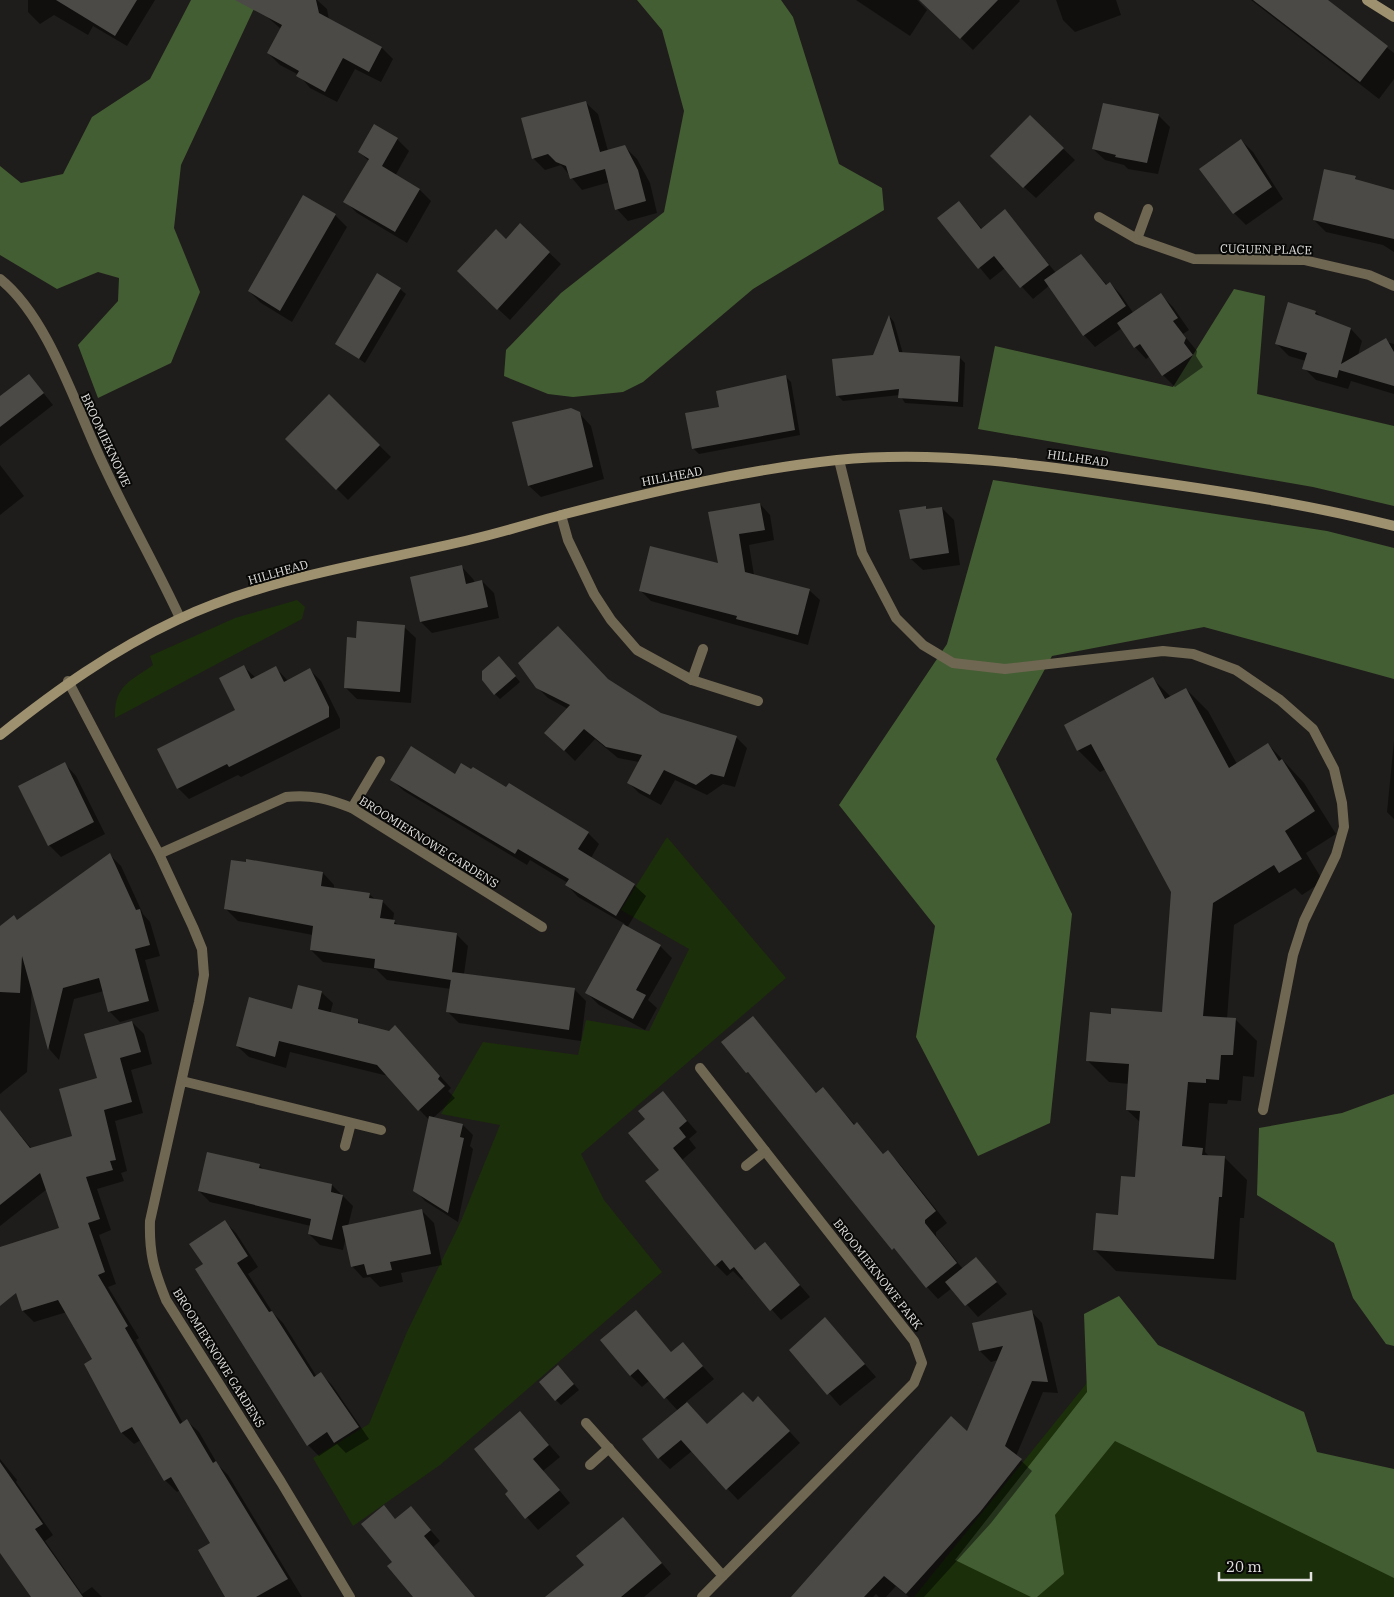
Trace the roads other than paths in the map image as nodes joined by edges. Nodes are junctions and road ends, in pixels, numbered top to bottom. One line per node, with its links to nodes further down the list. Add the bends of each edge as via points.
1 (1367, 0): 2 (main road)
2 (1394, 17)
3 (1148, 209): 5 (street)
4 (1099, 217): 5 (street, CUGUEN PLACE)
5 (1138, 238): 7 (street, CUGUEN PLACE, via 1194,259 1304,260 1369,275)
6 (0, 280): 11 (street, BROOMIEKNOWE, via 15,291 40,324 103,465)
7 (1394, 286)
8 (839, 460): 9 (main road, HILLHEAD, via 651,492); 10 (main road, HILLHEAD, via 962,458 1026,462 1211,490 1346,514); 23 (street, via 862,553 896,618 923,645 952,663 1005,669 1163,651 1193,654 1236,670 1280,700 1313,729 1334,768 1344,828 1336,856 1304,920 1292,955)
9 (561, 515): 11 (main road, HILLHEAD, via 472,540 312,575); 13 (street, via 572,549 611,620 636,650)
10 (1394, 526)
11 (180, 618): 14 (main road, HILLHEAD, via 131,643)
12 (703, 649): 13 (street)
13 (692, 680): 15 (street)
14 (68, 682): 16 (main road, HILLHEAD); 19 (street, BROOMIEKNOWE GARDENS)
15 (758, 701)
16 (0, 735)
17 (380, 761): 18 (street)
18 (352, 808): 19 (street, BROOMIEKNOWE GARDENS, via 327,798 286,797); 20 (street, BROOMIEKNOWE GARDENS)
19 (159, 854): 22 (street, BROOMIEKNOWE GARDENS, via 202,949 204,975)
20 (542, 927)
21 (700, 1068): 27 (street, BROOMIEKNOWE PARK)
22 (182, 1081): 24 (street); 33 (street, BROOMIEKNOWE GARDENS, via 150,1221 149,1249 156,1276 166,1300)
23 (1263, 1110)
24 (351, 1123): 25 (street); 26 (street)
25 (382, 1130)
26 (345, 1146)
27 (765, 1151): 28 (street); 32 (street, BROOMIEKNOWE PARK, via 914,1340 922,1363 914,1383)
28 (746, 1166)
29 (586, 1423): 30 (street)
30 (609, 1448): 31 (street); 32 (street)
31 (590, 1465)
32 (723, 1576): 34 (street, BROOMIEKNOWE PARK)
33 (350, 1597)
34 (702, 1597)

